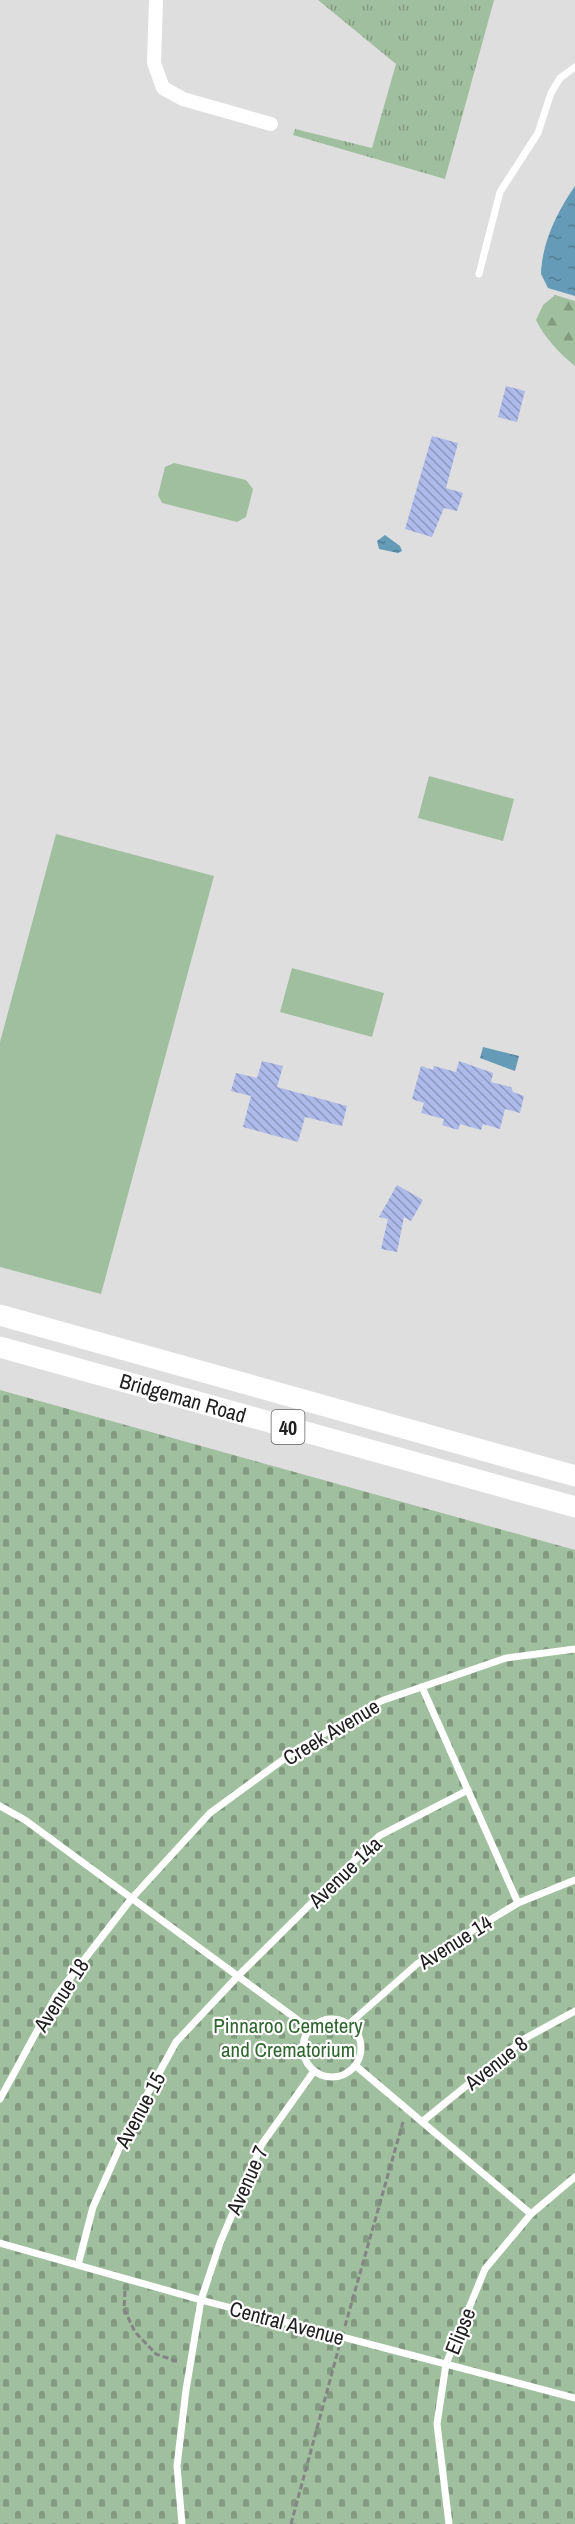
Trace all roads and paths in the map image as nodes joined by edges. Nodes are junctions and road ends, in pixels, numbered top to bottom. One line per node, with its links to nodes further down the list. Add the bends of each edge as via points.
1 (156, 0): 3 (street, via 154,63 164,88 183,99)
2 (575, 68): 4 (lane, via 560,78 538,133 500,192)
3 (271, 124)
4 (479, 274)
5 (0, 1315): 7 (main road, Bridgeman Road / 40)
6 (0, 1347): 8 (main road, Bridgeman Road / 40)
7 (575, 1476)
8 (575, 1507)
9 (575, 1649): 10 (lane, Creek Avenue, via 506,1658)
10 (422, 1687): 11 (lane); 14 (lane, Creek Avenue, via 381,1701 290,1754 210,1813)
11 (468, 1790): 15 (lane); 16 (lane, Avenue 14a, via 379,1836)
12 (0, 1806): 14 (lane)
13 (575, 1880): 15 (lane, Avenue 14)
14 (132, 1898): 16 (lane); 22 (lane, Avenue 18, via 56,1996)
15 (518, 1903): 18 (lane, Avenue 14, via 417,1964)
16 (238, 1976): 19 (lane); 28 (lane, Avenue 15, via 177,2042 132,2123 93,2207)
17 (575, 2011): 24 (lane, Avenue 8, via 524,2039)
18 (349, 2024): 19 (lane, via 339,2019 326,2020); 20 (lane, via 362,2044)
19 (310, 2029): 21 (lane, via 303,2044)
20 (356, 2066): 21 (lane, via 332,2078); 23 (lane)
21 (314, 2071): 30 (lane, Avenue 7, via 262,2144 220,2243)
22 (0, 2099)
23 (407, 2108): 24 (lane); 31 (path)
24 (423, 2121): 26 (lane)
25 (575, 2176): 26 (lane, Elipse)
26 (531, 2214): 32 (lane, Elipse, via 485,2269)
27 (0, 2243): 28 (lane, Central Avenue)
28 (78, 2265): 29 (lane, Central Avenue)
29 (126, 2279): 30 (lane, Central Avenue); 33 (path, via 124,2309 135,2332 156,2354)
30 (201, 2300): 31 (lane, Central Avenue); 33 (lane, Avenue 7)
31 (342, 2337): 32 (lane, Central Avenue); 36 (path)
32 (446, 2364): 34 (lane, Central Avenue); 37 (lane, Elipse, via 437,2424)
33 (190, 2365): 35 (lane, Avenue 7, via 177,2466)
34 (575, 2398)
35 (182, 2524)
36 (291, 2524)
37 (449, 2524)

